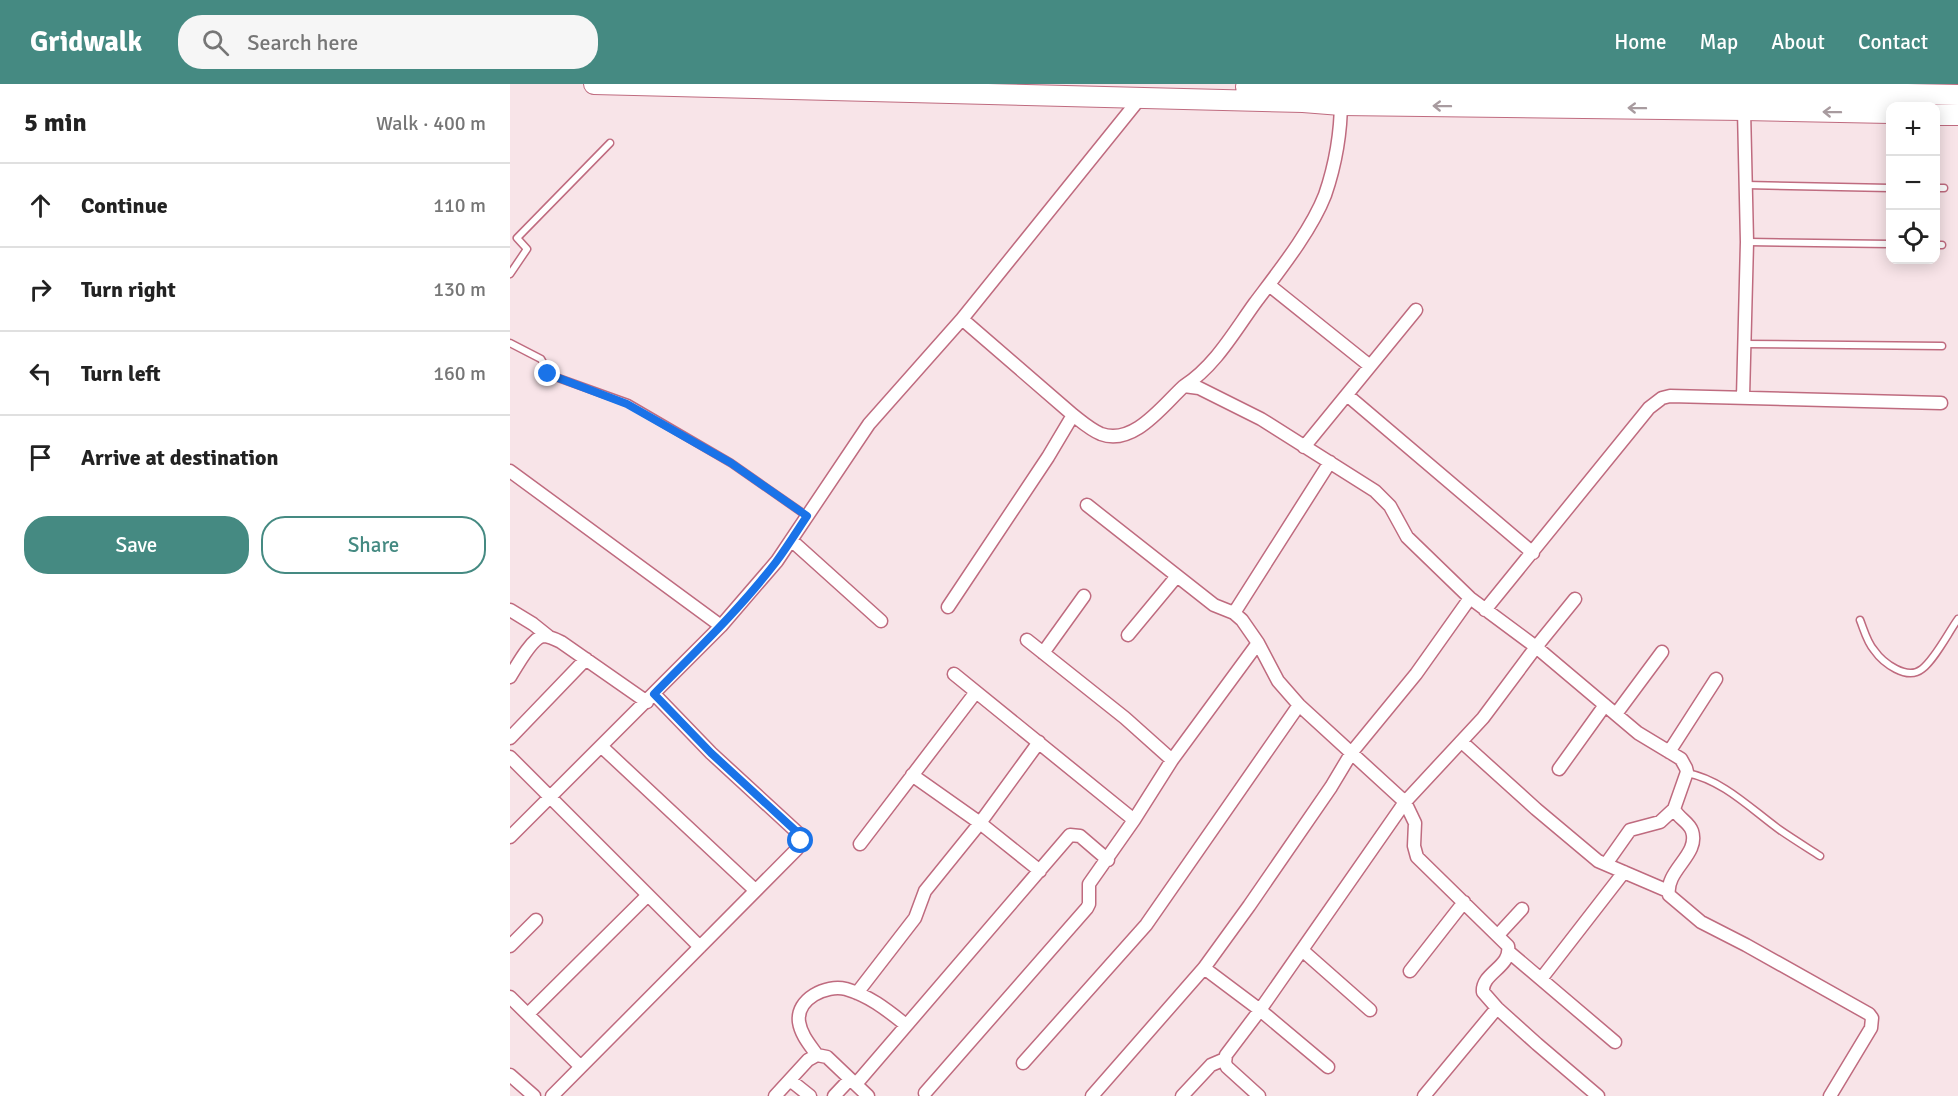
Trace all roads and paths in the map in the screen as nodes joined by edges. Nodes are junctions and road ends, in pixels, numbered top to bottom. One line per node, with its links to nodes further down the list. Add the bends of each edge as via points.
1 (594, 84): 7 (highway)
2 (1030, 84): 5 (highway)
3 (1756, 87): 4 (highway); 6 (highway)
4 (1342, 92): 5 (highway); 8 (highway, one-way to 4); 20 (street, via 1338,136 1325,193 1316,214)
5 (1201, 93): 7 (highway)
6 (1958, 95)
7 (1140, 98): 22 (street)
8 (1744, 110): 9 (highway, one-way to 8); 13 (street)
9 (1886, 113)
10 (1940, 115): 11 (highway)
11 (1958, 115)
12 (610, 142): 19 (lane, via 518,238 527,249)
13 (1746, 184): 14 (lane); 17 (street)
14 (1886, 188)
15 (1940, 188): 16 (lane)
16 (1944, 188)
17 (1747, 242): 18 (lane); 24 (street)
18 (1886, 244)
19 (510, 274)
20 (1269, 285): 26 (street); 27 (street, via 1213,360)
21 (1416, 310): 26 (street)
22 (962, 319): 31 (street); 36 (street, via 869,424)
23 (510, 343): 36 (lane, via 541,359 550,375 627,404 731,463)
24 (1743, 344): 25 (lane); 29 (street)
25 (1942, 346)
26 (1370, 366): 28 (street)
27 (1184, 386): 31 (street, via 1138,429 1123,435 1103,435); 32 (street, via 1199,388 1261,419)
28 (1347, 395): 32 (street); 38 (street)
29 (1743, 397): 30 (street); 38 (street, via 1670,396 1655,402)
30 (1941, 403)
31 (1073, 415): 43 (street)
32 (1304, 447): 33 (street)
33 (1330, 462): 41 (street, via 1385,499 1407,537); 46 (street)
34 (510, 471): 50 (street)
35 (1087, 505): 39 (street)
36 (807, 516): 37 (street)
37 (791, 540): 49 (street); 50 (street)
38 (1533, 553): 45 (street)
39 (1178, 576): 46 (street, via 1214,605); 51 (street)
40 (1084, 596): 57 (street)
41 (1470, 598): 45 (street); 71 (street, via 1416,674)
42 (1575, 599): 55 (street)
43 (948, 607)
44 (510, 610): 52 (street)
45 (1485, 610): 55 (street)
46 (1234, 614): 54 (street)
47 (1958, 619): 48 (lane, via 1924,668 1912,673 1901,672 1878,656)
48 (1860, 620)
49 (881, 621)
50 (721, 626): 63 (street)
51 (1128, 635)
52 (548, 636): 58 (street); 60 (street, via 534,642)
53 (1027, 640): 57 (street)
54 (1258, 644): 64 (street, via 1278,681); 74 (street)
55 (1536, 647): 65 (street); 69 (street)
56 (1662, 652): 66 (street)
57 (1043, 653): 74 (street)
58 (586, 659): 63 (street); 67 (street)
59 (954, 674): 62 (street)
60 (510, 677)
61 (1716, 678): 72 (street)
62 (976, 692): 68 (street); 77 (street)
63 (650, 698): 70 (street); 90 (street, via 801,837 800,846)
64 (1299, 705): 71 (street); 114 (street, via 1146,925)
65 (1605, 705): 66 (street); 75 (street)
66 (1616, 714): 72 (street)
67 (510, 738)
68 (1039, 742): 81 (street); 82 (street)
69 (1463, 742): 79 (street); 87 (street, via 1536,809)
70 (602, 747): 78 (street); 90 (street)
71 (1352, 752): 79 (street); 101 (street)
72 (1668, 752): 76 (street, via 1681,759)
73 (510, 757): 78 (street)
74 (1172, 760): 81 (street)
75 (1559, 769)
76 (1687, 772): 80 (street); 85 (lane, via 1726,789)
77 (912, 776): 82 (street); 84 (street)
78 (550, 798): 83 (street); 92 (street)
79 (1405, 802): 93 (street, via 1415,823 1414,846 1418,857); 99 (street)
80 (1674, 809): 87 (street, via 1660,822 1630,830); 91 (street, via 1690,827 1693,841 1674,871)
81 (1134, 820): 86 (street)
82 (980, 823): 88 (street); 104 (street, via 925,891 915,918)
83 (510, 837)
84 (860, 844)
85 (1820, 856)
86 (1108, 860): 88 (street, via 1073,834); 120 (street, via 1089,884 1087,908)
87 (1606, 864): 89 (street)
88 (1040, 871): 110 (street)
89 (1624, 872): 91 (street); 103 (street)
90 (755, 890): 98 (street)
91 (1668, 891): 132 (street, via 1672,899 1701,922 1869,1014 1871,1028)
92 (648, 895): 98 (street); 109 (street)
93 (1464, 902): 96 (street); 102 (street)
94 (1522, 909): 96 (street)
95 (536, 920): 97 (street)
96 (1498, 935): 100 (street)
97 (510, 946)
98 (700, 947): 115 (street)
99 (1302, 950): 107 (street); 108 (street)
100 (1509, 952): 103 (street); 106 (street, via 1483,987)
101 (1204, 968): 107 (street); 128 (street)
102 (1410, 971)
103 (1541, 979): 111 (street)
104 (857, 993): 110 (street, via 873,999); 112 (street, via 843,988 827,989 810,998 801,1009 799,1025)
105 (510, 996): 109 (street)
106 (1497, 1008): 130 (street); 131 (street)
107 (1260, 1010): 113 (street); 116 (street)
108 (1370, 1010)
109 (528, 1014): 115 (street)
110 (906, 1025): 119 (street)
111 (1615, 1042)
112 (817, 1055): 118 (street); 119 (street, via 827,1057)
113 (1225, 1059): 121 (street, via 1227,1067); 129 (street, via 1211,1065)
114 (1023, 1063)
115 (580, 1066): 123 (street)
116 (1328, 1067)
117 (510, 1075): 122 (street)
118 (790, 1080): 124 (street); 125 (street)
119 (853, 1081): 126 (street); 127 (street)
120 (925, 1093)
121 (1256, 1095)
122 (534, 1096)
123 (552, 1096)
124 (775, 1096)
125 (810, 1096)
126 (834, 1096)
127 (868, 1096)
128 (1092, 1096)
129 (1182, 1096)
130 (1424, 1096)
131 (1598, 1096)
132 (1830, 1096)

